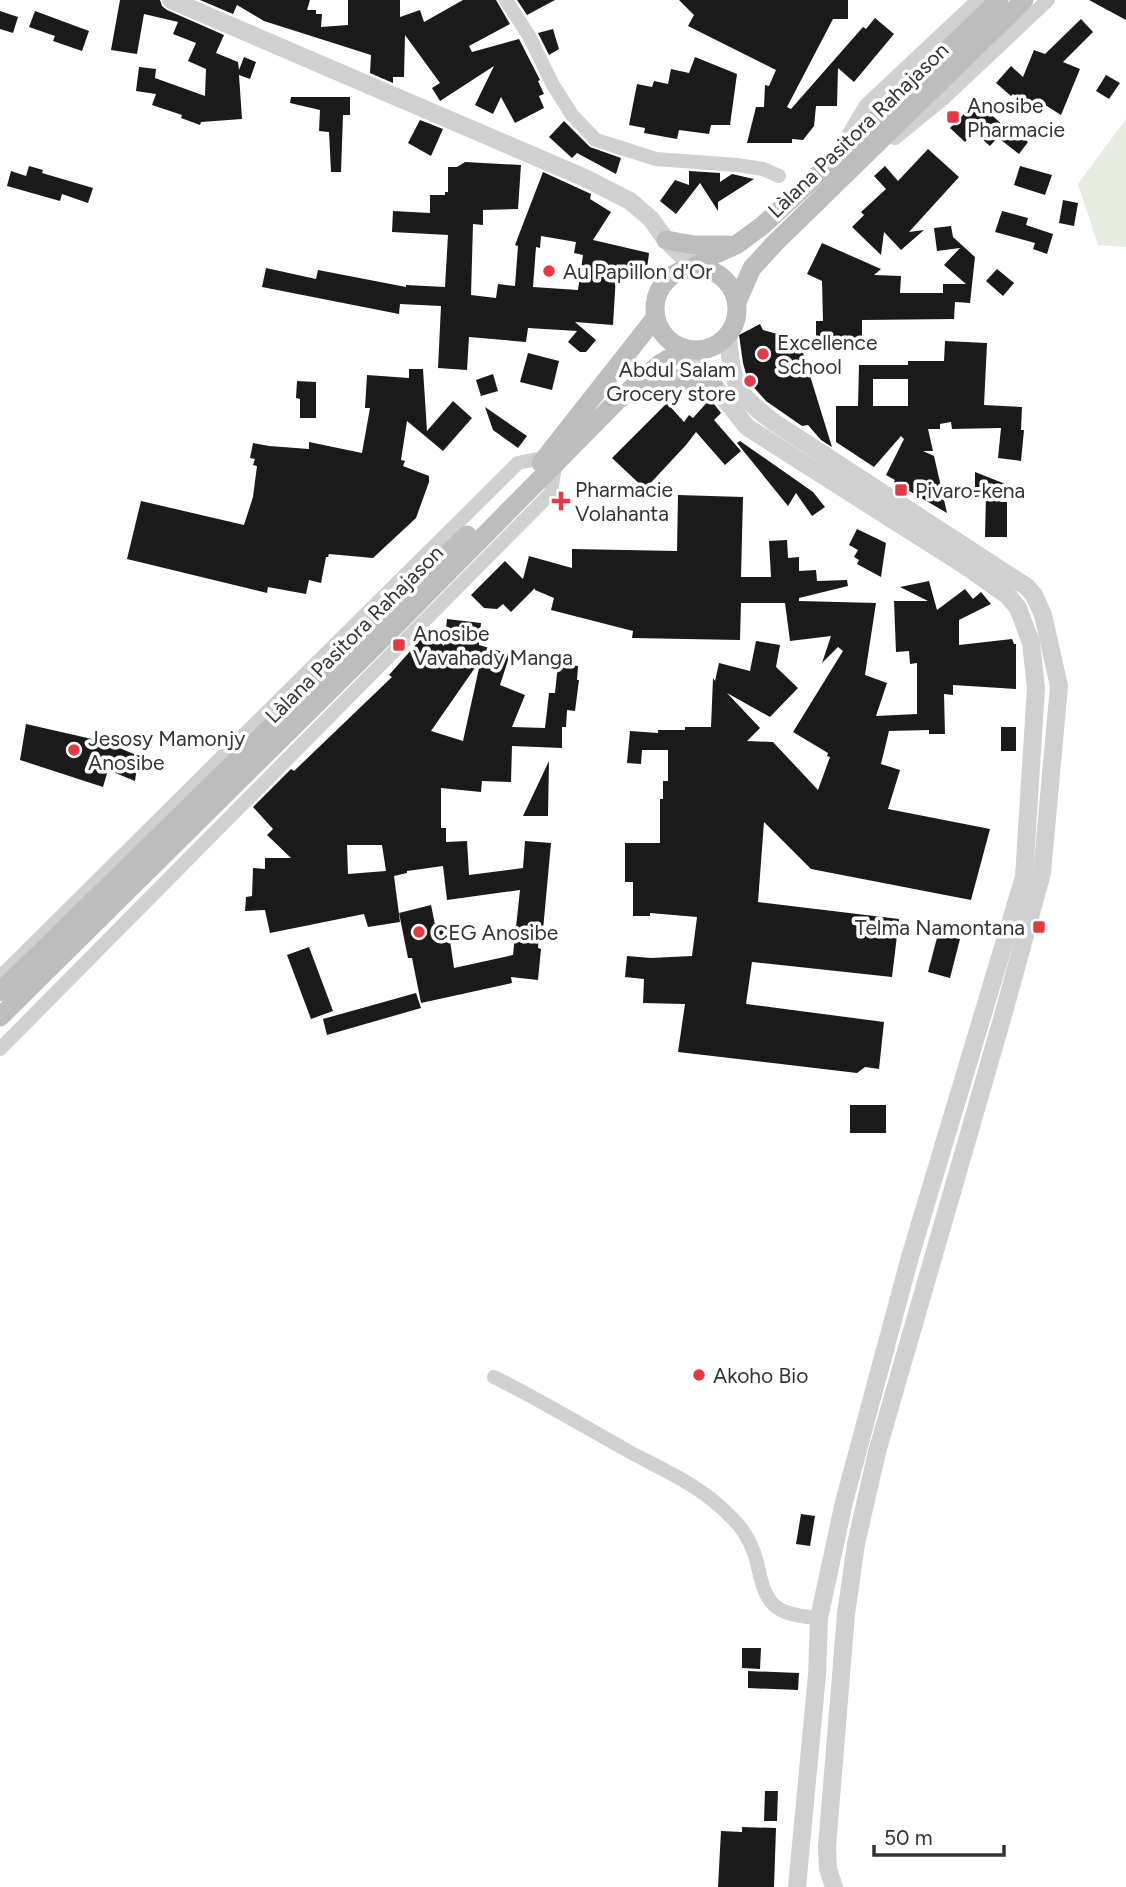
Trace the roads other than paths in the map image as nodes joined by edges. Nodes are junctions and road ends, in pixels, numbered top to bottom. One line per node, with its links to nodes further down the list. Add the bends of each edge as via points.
1 (171, 0): 9 (street, via 585,178 630,201)
2 (506, 0): 8 (street, via 572,115 596,140 656,159 737,165)
3 (978, 0): 7 (street, via 866,106)
4 (999, 0): 7 (main road, Làlana Pasitora Rahajason)
5 (1024, 0): 7 (main road, Làlana Pasitora Rahajason)
6 (1048, 0): 7 (street, via 944,98 878,152)
7 (840, 167): 10 (main road, Làlana Pasitora Rahajason); 12 (main road, Làlana Pasitora Rahajason, via 752,268)
8 (779, 176)
9 (666, 240): 10 (main road); 11 (street)
10 (736, 245): 11 (main road, Làlana Pasitora Rahajason)
11 (694, 267): 12 (main road, via 720,275); 13 (main road, via 668,278 657,297)
12 (737, 302): 14 (main road, via 735,323)
13 (655, 318): 15 (main road, via 672,343); 18 (main road, Làlana Pasitora Rahajason)
14 (728, 335): 15 (main road, via 706,349); 26 (street, via 730,369 750,404 1027,587 1043,615 1059,686 1042,873 877,1452 856,1544 827,1847)
15 (689, 350): 16 (street); 17 (main road, Làlana Pasitora Rahajason, via 661,363)
16 (714, 387): 17 (main road, via 692,379 667,378); 24 (street, via 747,427 1008,596 1018,608 1031,643 1036,688 1024,877 911,1256 844,1502)
17 (617, 401): 18 (main road, Làlana Pasitora Rahajason)
18 (551, 461): 19 (street, via 518,463); 20 (main road, Làlana Pasitora Rahajason); 21 (main road, Làlana Pasitora Rahajason); 22 (street, via 551,493)
19 (0, 977)
20 (0, 992)
21 (0, 1017)
22 (0, 1049)
23 (494, 1377): 24 (street, via 705,1494 742,1530 774,1606)
24 (819, 1618): 25 (street)
25 (797, 1887)
26 (834, 1887)

